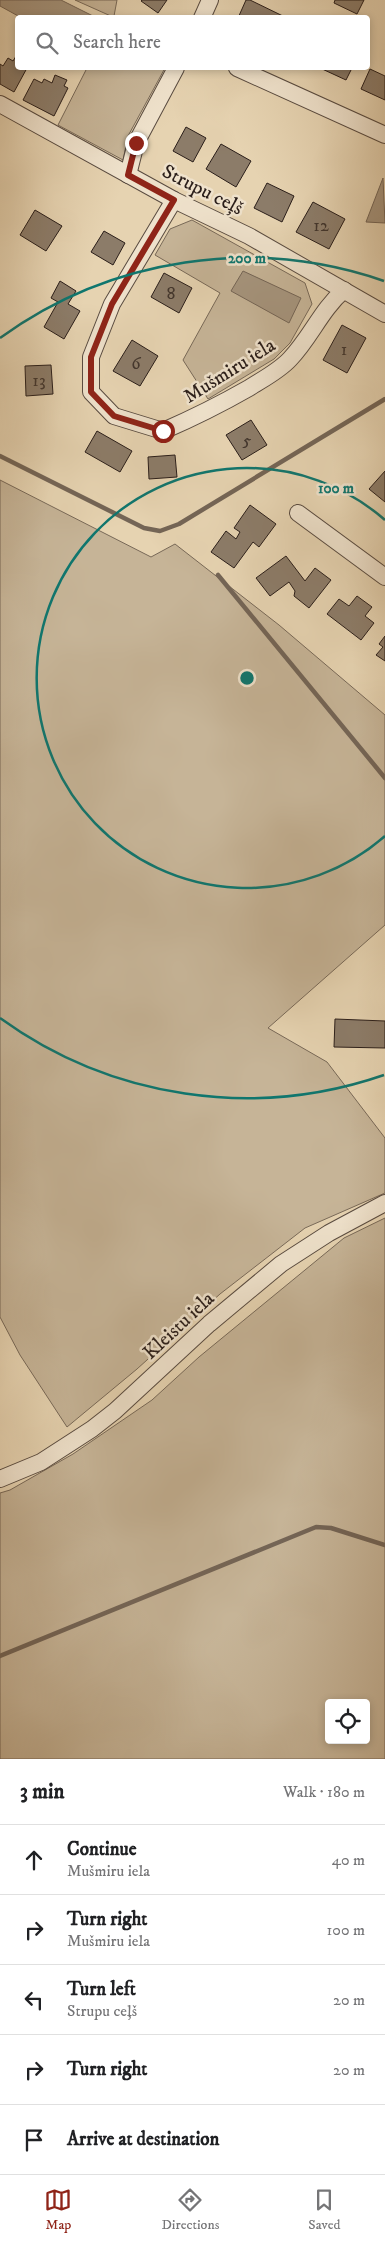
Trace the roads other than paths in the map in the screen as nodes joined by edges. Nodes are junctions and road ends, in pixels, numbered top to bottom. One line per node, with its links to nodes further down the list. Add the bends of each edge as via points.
1 (210, 0): 2 (street)
2 (203, 15)
3 (175, 70): 7 (street, via 136,143)
4 (241, 70): 6 (street)
5 (0, 104): 7 (street, Strupu ceļš)
6 (385, 134)
7 (128, 175): 8 (street, Strupu ceļš)
8 (174, 200): 9 (street, Strupu ceļš, via 248,236); 9 (street, Mušmiru iela, via 112,304 91,357 91,392 114,416 163,431 207,412 290,360 330,302)
9 (344, 290): 10 (street, Strupu ceļš)
10 (385, 314)
11 (298, 513): 12 (street)
12 (383, 572)
13 (385, 1203): 14 (street, Kleistu iela, via 281,1264 92,1429 40,1462)
14 (0, 1478)

